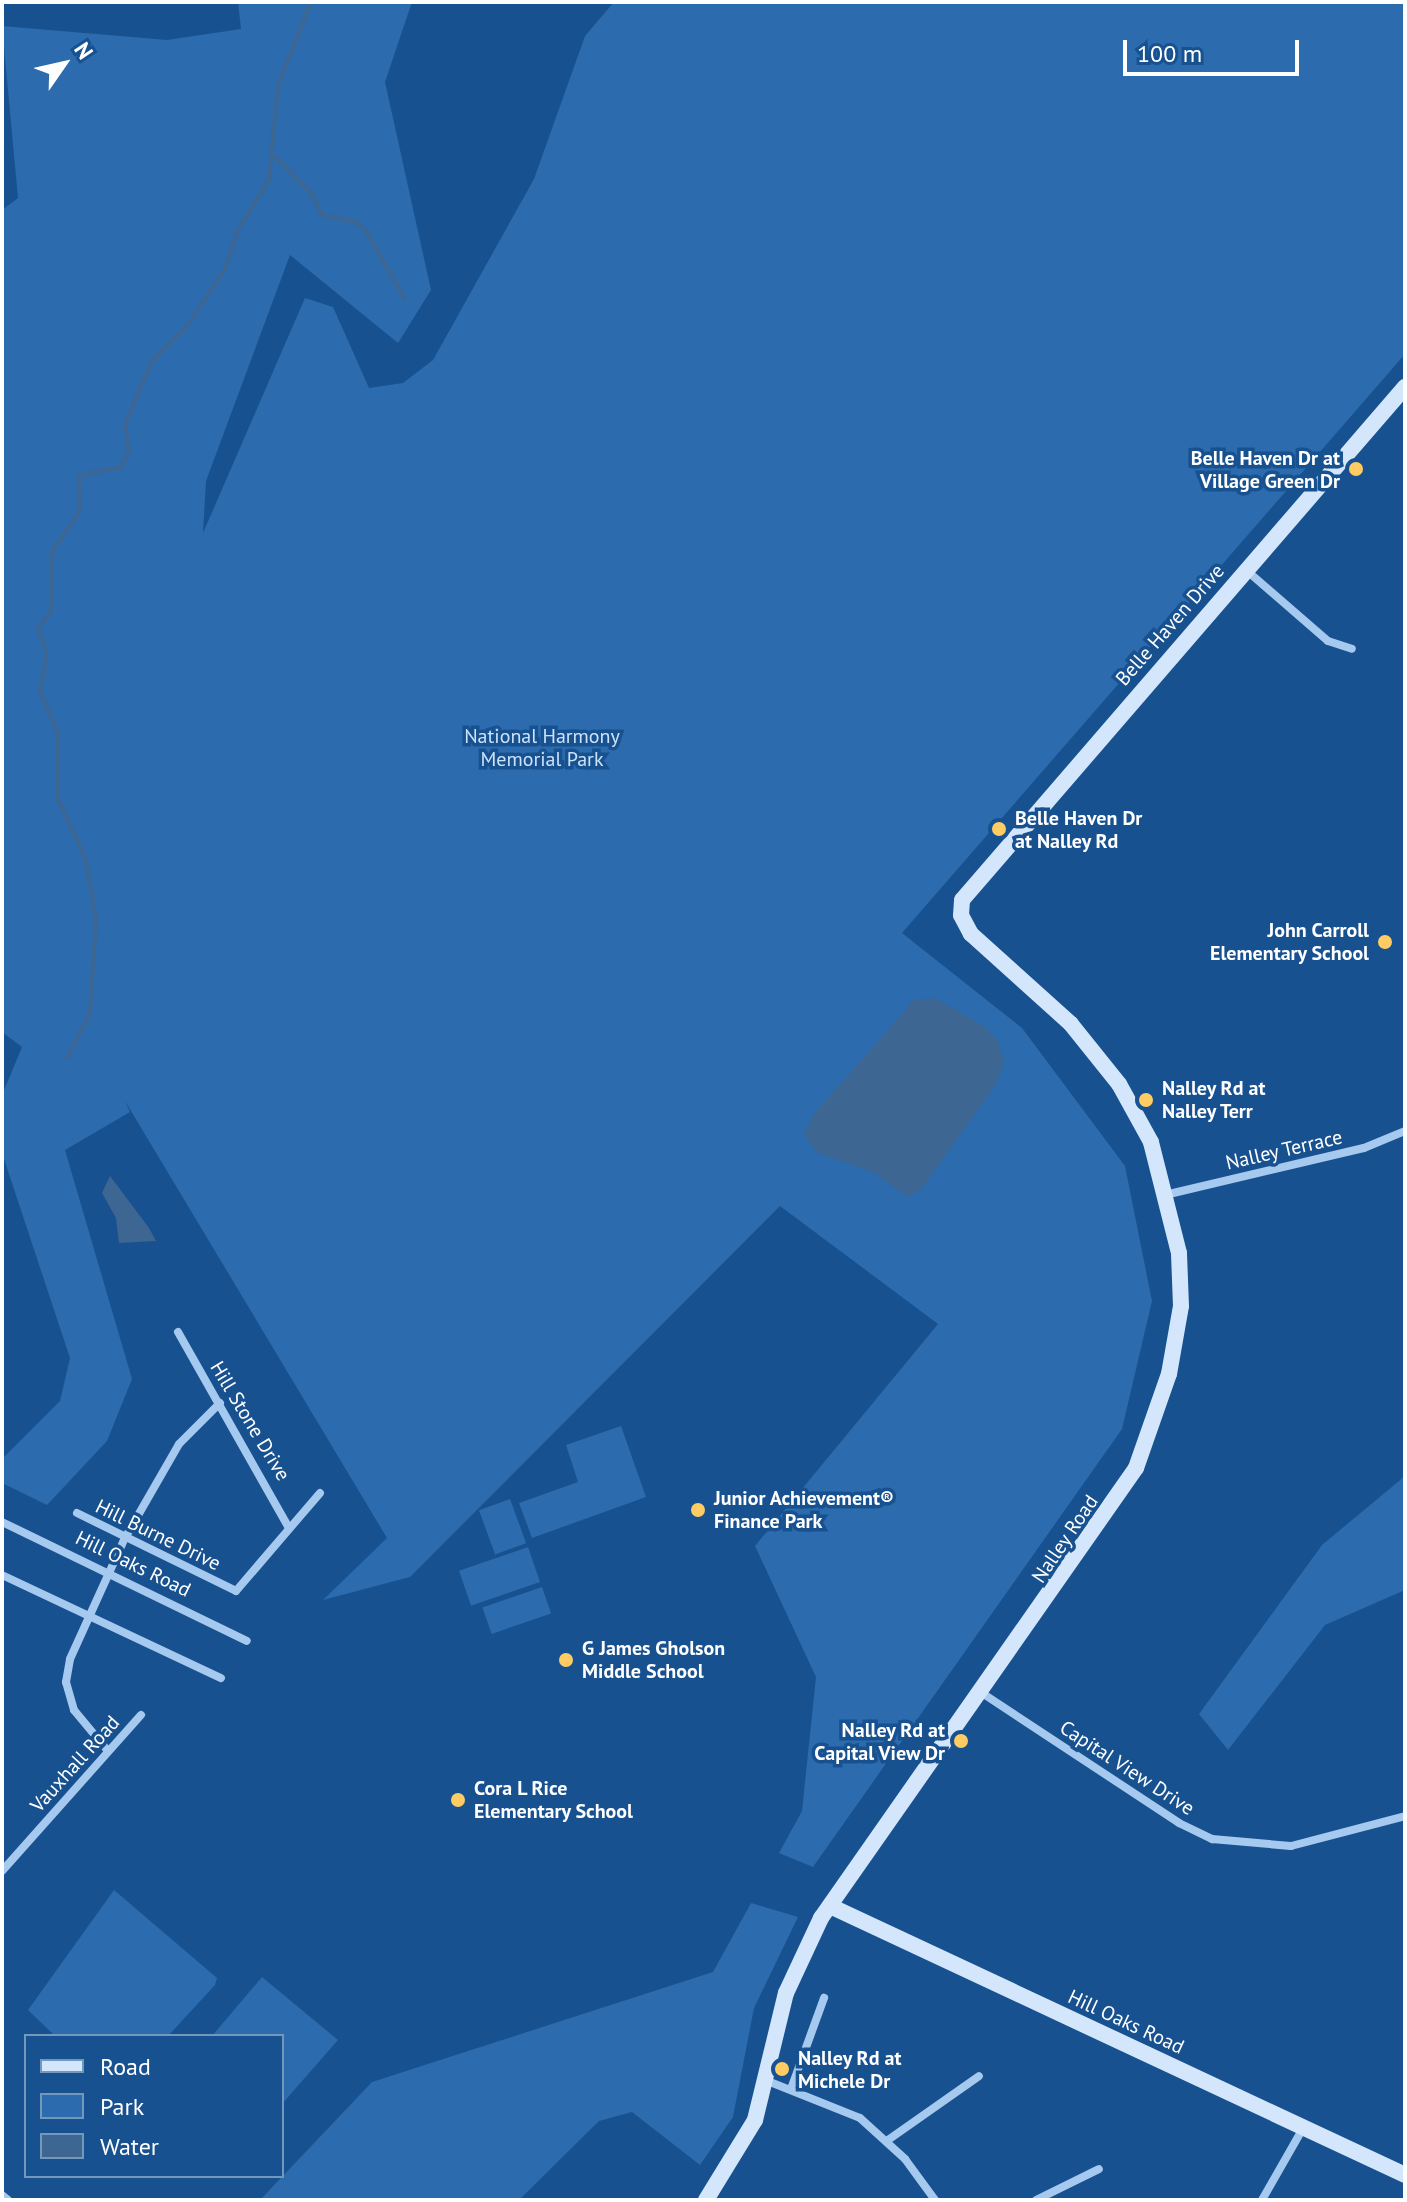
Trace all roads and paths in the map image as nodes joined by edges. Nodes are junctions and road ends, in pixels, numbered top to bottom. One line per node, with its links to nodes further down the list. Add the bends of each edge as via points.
1 (1405, 387): 2 (street, Belle Haven Drive)
2 (1246, 570): 3 (street, via 1328,641); 4 (street, Belle Haven Drive)
3 (1352, 649)
4 (967, 892): 6 (street, Nalley Road, via 960,910 966,927 1096,1053 1140,1119)
5 (1405, 1131): 6 (street, Nalley Terrace, via 1364,1148)
6 (1169, 1194): 19 (street, Nalley Road, via 1181,1306 1155,1419 1136,1468)
7 (178, 1332): 8 (street, Hill Stone Drive)
8 (220, 1403): 12 (street, Hill Stone Drive); 13 (street, via 188,1430)
9 (320, 1493): 12 (street)
10 (77, 1513): 13 (street, Hill Burne Drive)
11 (2, 1522): 15 (street, Hill Oaks Road)
12 (289, 1528): 13 (street, Hill Burne Drive, via 236,1591)
13 (125, 1538): 15 (street)
14 (2, 1575): 16 (street)
15 (108, 1576): 16 (street); 17 (street, Hill Oaks Road)
16 (89, 1618): 18 (street); 21 (street, via 70,1659 67,1691 82,1725)
17 (247, 1641)
18 (221, 1678)
19 (982, 1693): 22 (street, Capital View Drive, via 1179,1823 1212,1839 1291,1846); 24 (street, Nalley Road)
20 (141, 1715): 21 (street, Vauxhall Road)
21 (108, 1751): 23 (street, Vauxhall Road)
22 (1405, 1816)
23 (2, 1871)
24 (830, 1906): 27 (street, Nalley Road, via 786,1993); 29 (street, Hill Oaks Road)
25 (824, 1998): 28 (street)
26 (979, 2076): 30 (street)
27 (765, 2080): 28 (street); 34 (street, Nalley Road, via 743,2146)
28 (792, 2086): 30 (street, via 860,2118)
29 (1303, 2127): 32 (street, Hill Oaks Road); 38 (street)
30 (888, 2140): 36 (street)
31 (1099, 2169): 37 (street)
32 (1405, 2175)
33 (2, 2195): 35 (street)
34 (707, 2199)
35 (8, 2200)
36 (935, 2200)
37 (1036, 2200)
38 (1262, 2200)

